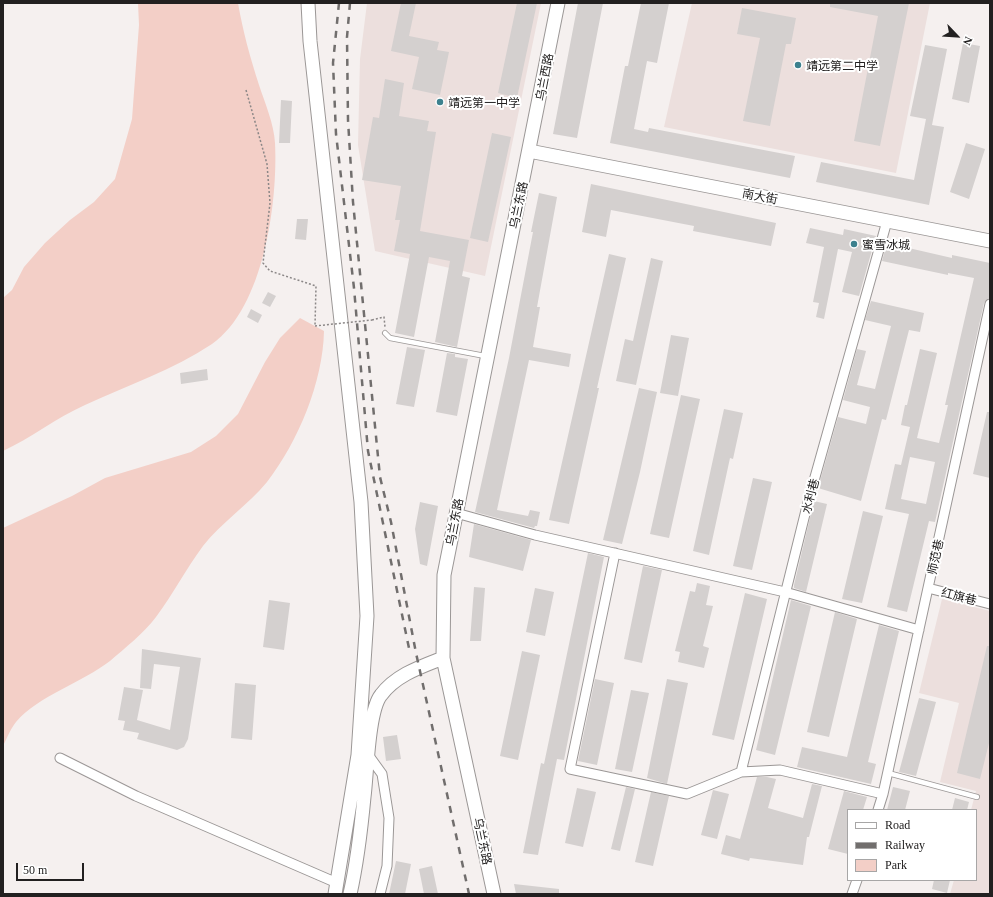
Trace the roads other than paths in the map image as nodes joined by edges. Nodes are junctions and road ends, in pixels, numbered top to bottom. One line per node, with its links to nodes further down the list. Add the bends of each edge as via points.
1 (308, 3): 24 (main road, via 310,41 361,502 367,616 358,755)
2 (558, 3): 3 (main road, 乌兰西路)
3 (529, 152): 4 (main road, 南大街); 8 (main road, 乌兰东路)
4 (887, 221): 5 (main road, 南大街); 12 (street, 水利巷)
5 (990, 241)
6 (990, 304): 11 (street, 师范巷)
7 (385, 333): 8 (lane, via 390,338)
8 (487, 357): 9 (main road, 乌兰东路)
9 (456, 513): 10 (street, via 535,535); 15 (main road, 乌兰东路, via 444,575)
10 (615, 553): 12 (street); 18 (street, via 570,770 687,794)
11 (928, 588): 13 (street, 红旗巷); 14 (street, 师范巷)
12 (785, 592): 14 (street); 18 (street, 水利巷)
13 (990, 604)
14 (919, 630): 19 (street, 师范巷)
15 (443, 658): 16 (main road, via 416,668 393,682 380,696 374,714); 27 (main road, 乌兰东路)
16 (369, 756): 25 (main road); 26 (street, via 382,774 389,818 387,866)
17 (60, 758): 24 (street)
18 (741, 772): 20 (street, via 780,770)
19 (888, 773): 20 (street, 师范巷); 21 (lane)
20 (883, 794): 22 (street, 师范巷)
21 (977, 797)
22 (878, 809)
23 (857, 881): 28 (street)
24 (336, 888)
25 (350, 894)
26 (380, 894)
27 (494, 894)
28 (852, 894)

